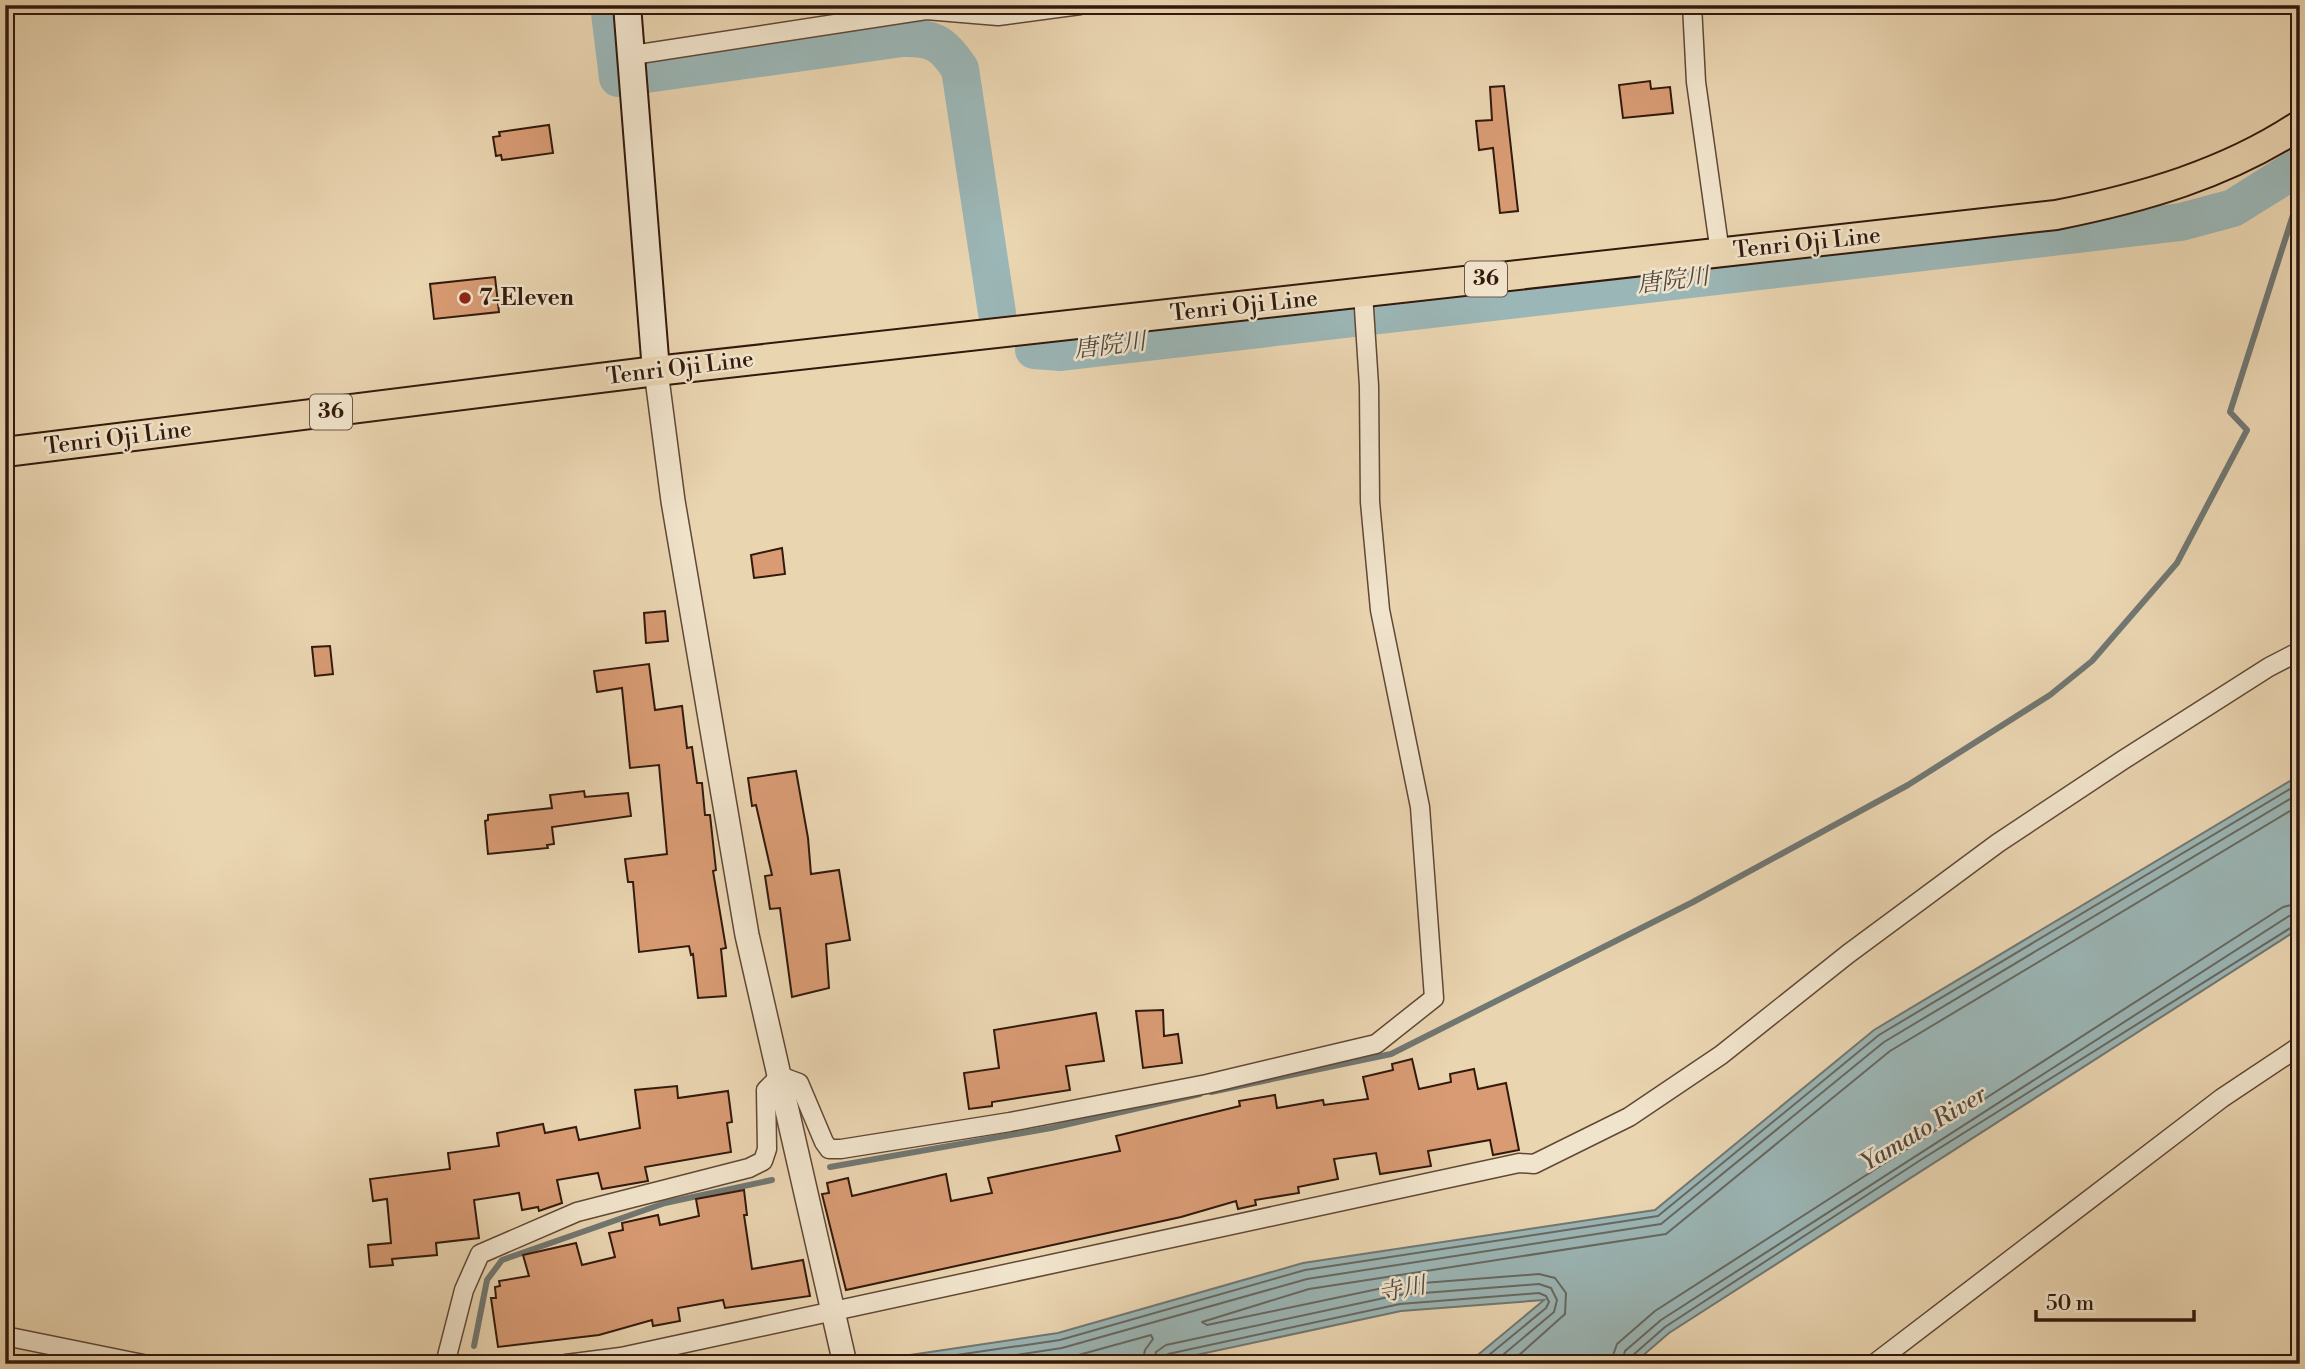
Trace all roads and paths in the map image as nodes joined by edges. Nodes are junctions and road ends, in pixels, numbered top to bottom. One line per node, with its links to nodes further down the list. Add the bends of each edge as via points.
1 (627, 5): 4 (main road)
2 (1080, 5): 4 (street, via 998,16 926,10)
3 (1692, 5): 6 (street, via 1696,82)
4 (633, 55): 8 (main road)
5 (2300, 125): 6 (main road, Tenri Oji Line / 36, via 2273,143 2191,180 2132,200 2056,215)
6 (1720, 253): 7 (main road, Tenri Oji Line / 36)
7 (1363, 293): 8 (main road, Tenri Oji Line / 36); 12 (street, via 1370,502 1380,610 1420,807 1434,998 1376,1044 1194,1086 841,1149 829,1149 824,1142 799,1083)
8 (656, 371): 9 (main road, Tenri Oji Line / 36); 12 (street, via 673,501 747,934)
9 (5, 452)
10 (2300, 651): 13 (street, via 1998,844 1721,1055 1641,1109 1534,1164 1519,1163)
11 (2300, 1046): 19 (street, via 2222,1098)
12 (780, 1076): 13 (street); 16 (street, via 766,1090 768,1149 763,1161 577,1212 480,1254 464,1290)
13 (833, 1315): 17 (street); 18 (street)
14 (5, 1336): 15 (street)
15 (143, 1364)
16 (445, 1364)
17 (566, 1364)
18 (845, 1364)
19 (1874, 1364)

